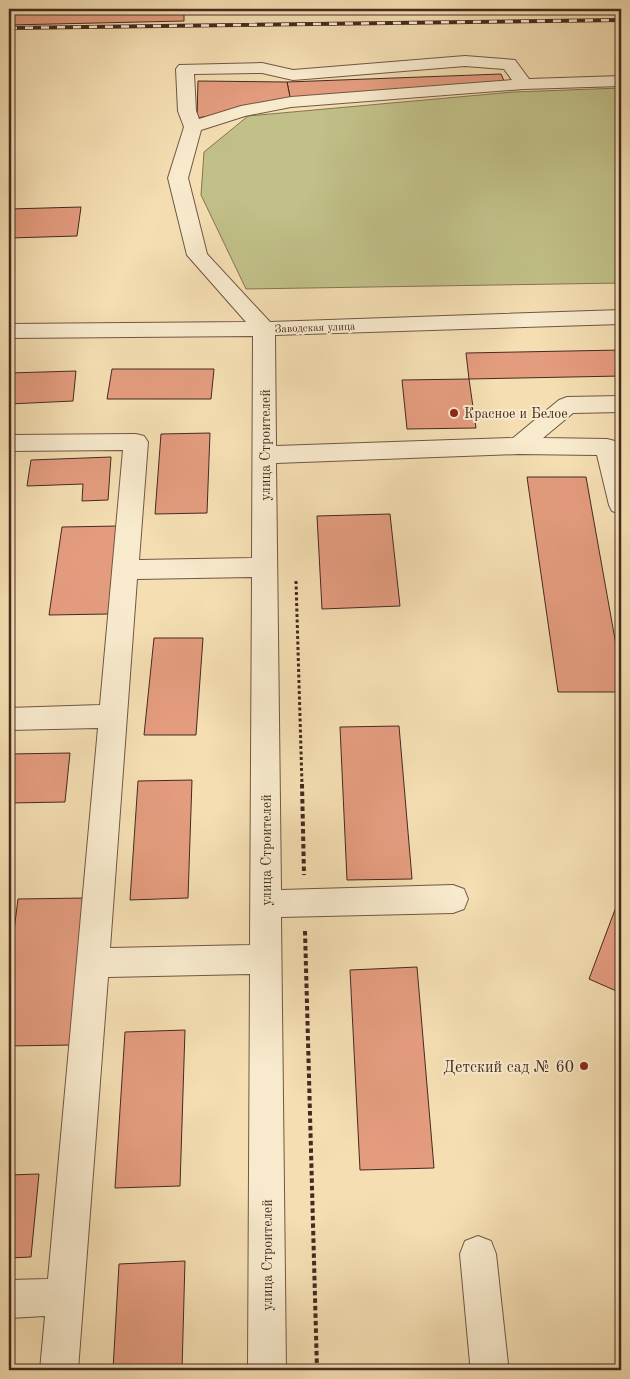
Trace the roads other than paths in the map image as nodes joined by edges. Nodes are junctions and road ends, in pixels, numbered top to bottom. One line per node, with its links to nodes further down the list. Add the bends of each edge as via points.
1 (621, 81): 2 (street)
2 (524, 84): 3 (street, via 291,102 241,111); 3 (street, via 509,64 464,61 293,75 262,68 185,69 187,111)
3 (193, 127): 5 (street, via 178,178 197,255)
4 (621, 317): 5 (street, Заводская улица)
5 (264, 329): 6 (street, Заводская улица); 10 (street, улица Строителей)
6 (9, 331)
7 (621, 404): 9 (street, via 567,405)
8 (9, 443): 13 (street, via 136,442)
9 (519, 446): 10 (street); 11 (street, via 607,446)
10 (265, 455): 12 (street, улица Строителей)
11 (621, 505)
12 (265, 567): 13 (street); 17 (street, улица Строителей)
13 (125, 570): 14 (street)
14 (113, 716): 15 (street); 19 (street)
15 (9, 718)
16 (454, 899): 17 (street)
17 (266, 904): 18 (street, улица Строителей)
18 (266, 959): 19 (street); 24 (street, улица Строителей)
19 (92, 963): 21 (street)
20 (478, 1254): 25 (street, via 489,1364)
21 (65, 1297): 22 (street); 23 (street)
22 (9, 1299)
23 (59, 1370)
24 (267, 1370)
25 (486, 1370)

